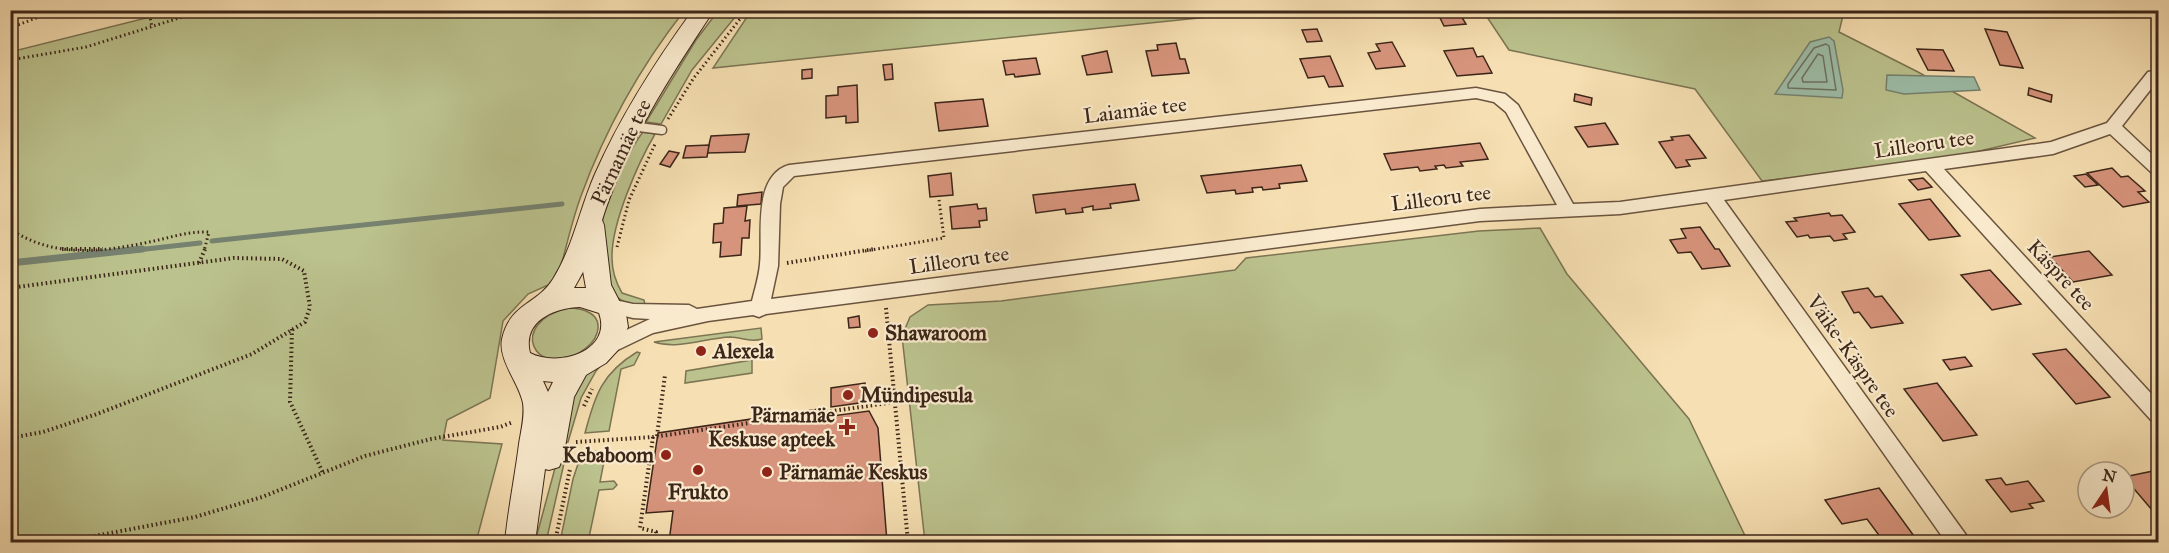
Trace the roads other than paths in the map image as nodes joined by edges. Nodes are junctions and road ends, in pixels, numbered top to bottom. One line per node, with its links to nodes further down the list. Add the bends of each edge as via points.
1 (704, 10): 3 (main road, Pärnamäe tee)
2 (2153, 76): 4 (street)
3 (629, 126): 5 (lane); 10 (main road, Pärnamäe tee, via 604,178)
4 (2113, 128): 6 (street, Lilleoru tee, via 2053,148); 7 (street)
5 (662, 130)
6 (1931, 166): 8 (street, Lilleoru tee); 19 (street, Käspre tee)
7 (2158, 169)
8 (1712, 196): 9 (street, Lilleoru tee, via 1620,208); 21 (street, Väike-Käspre tee)
9 (1568, 210): 13 (street, Lilleoru tee, via 1480,214); 13 (street, Laiamäe tee, via 1512,109 1499,98 1476,93 789,171 775,185 769,266)
10 (591, 217): 11 (main road, Pärnamäe tee, via 564,286); 12 (main road, via 596,272)
11 (552, 301): 12 (main road, via 583,296); 16 (main road, via 538,308 519,328 516,352)
12 (606, 305): 14 (street, Lilleoru tee, via 633,311); 15 (main road, via 614,318 613,333)
13 (759, 310): 14 (street, Lilleoru tee)
14 (708, 314): 15 (street, Lilleoru tee, via 650,326)
15 (603, 349): 17 (main road, via 591,360)
16 (522, 361): 17 (main road, via 545,372); 18 (main road, via 534,393)
17 (585, 377): 18 (main road, via 567,380)
18 (549, 403): 20 (main road, via 534,453); 20 (main road, via 551,452)
19 (2158, 414)
20 (520, 543)
21 (1958, 543)

